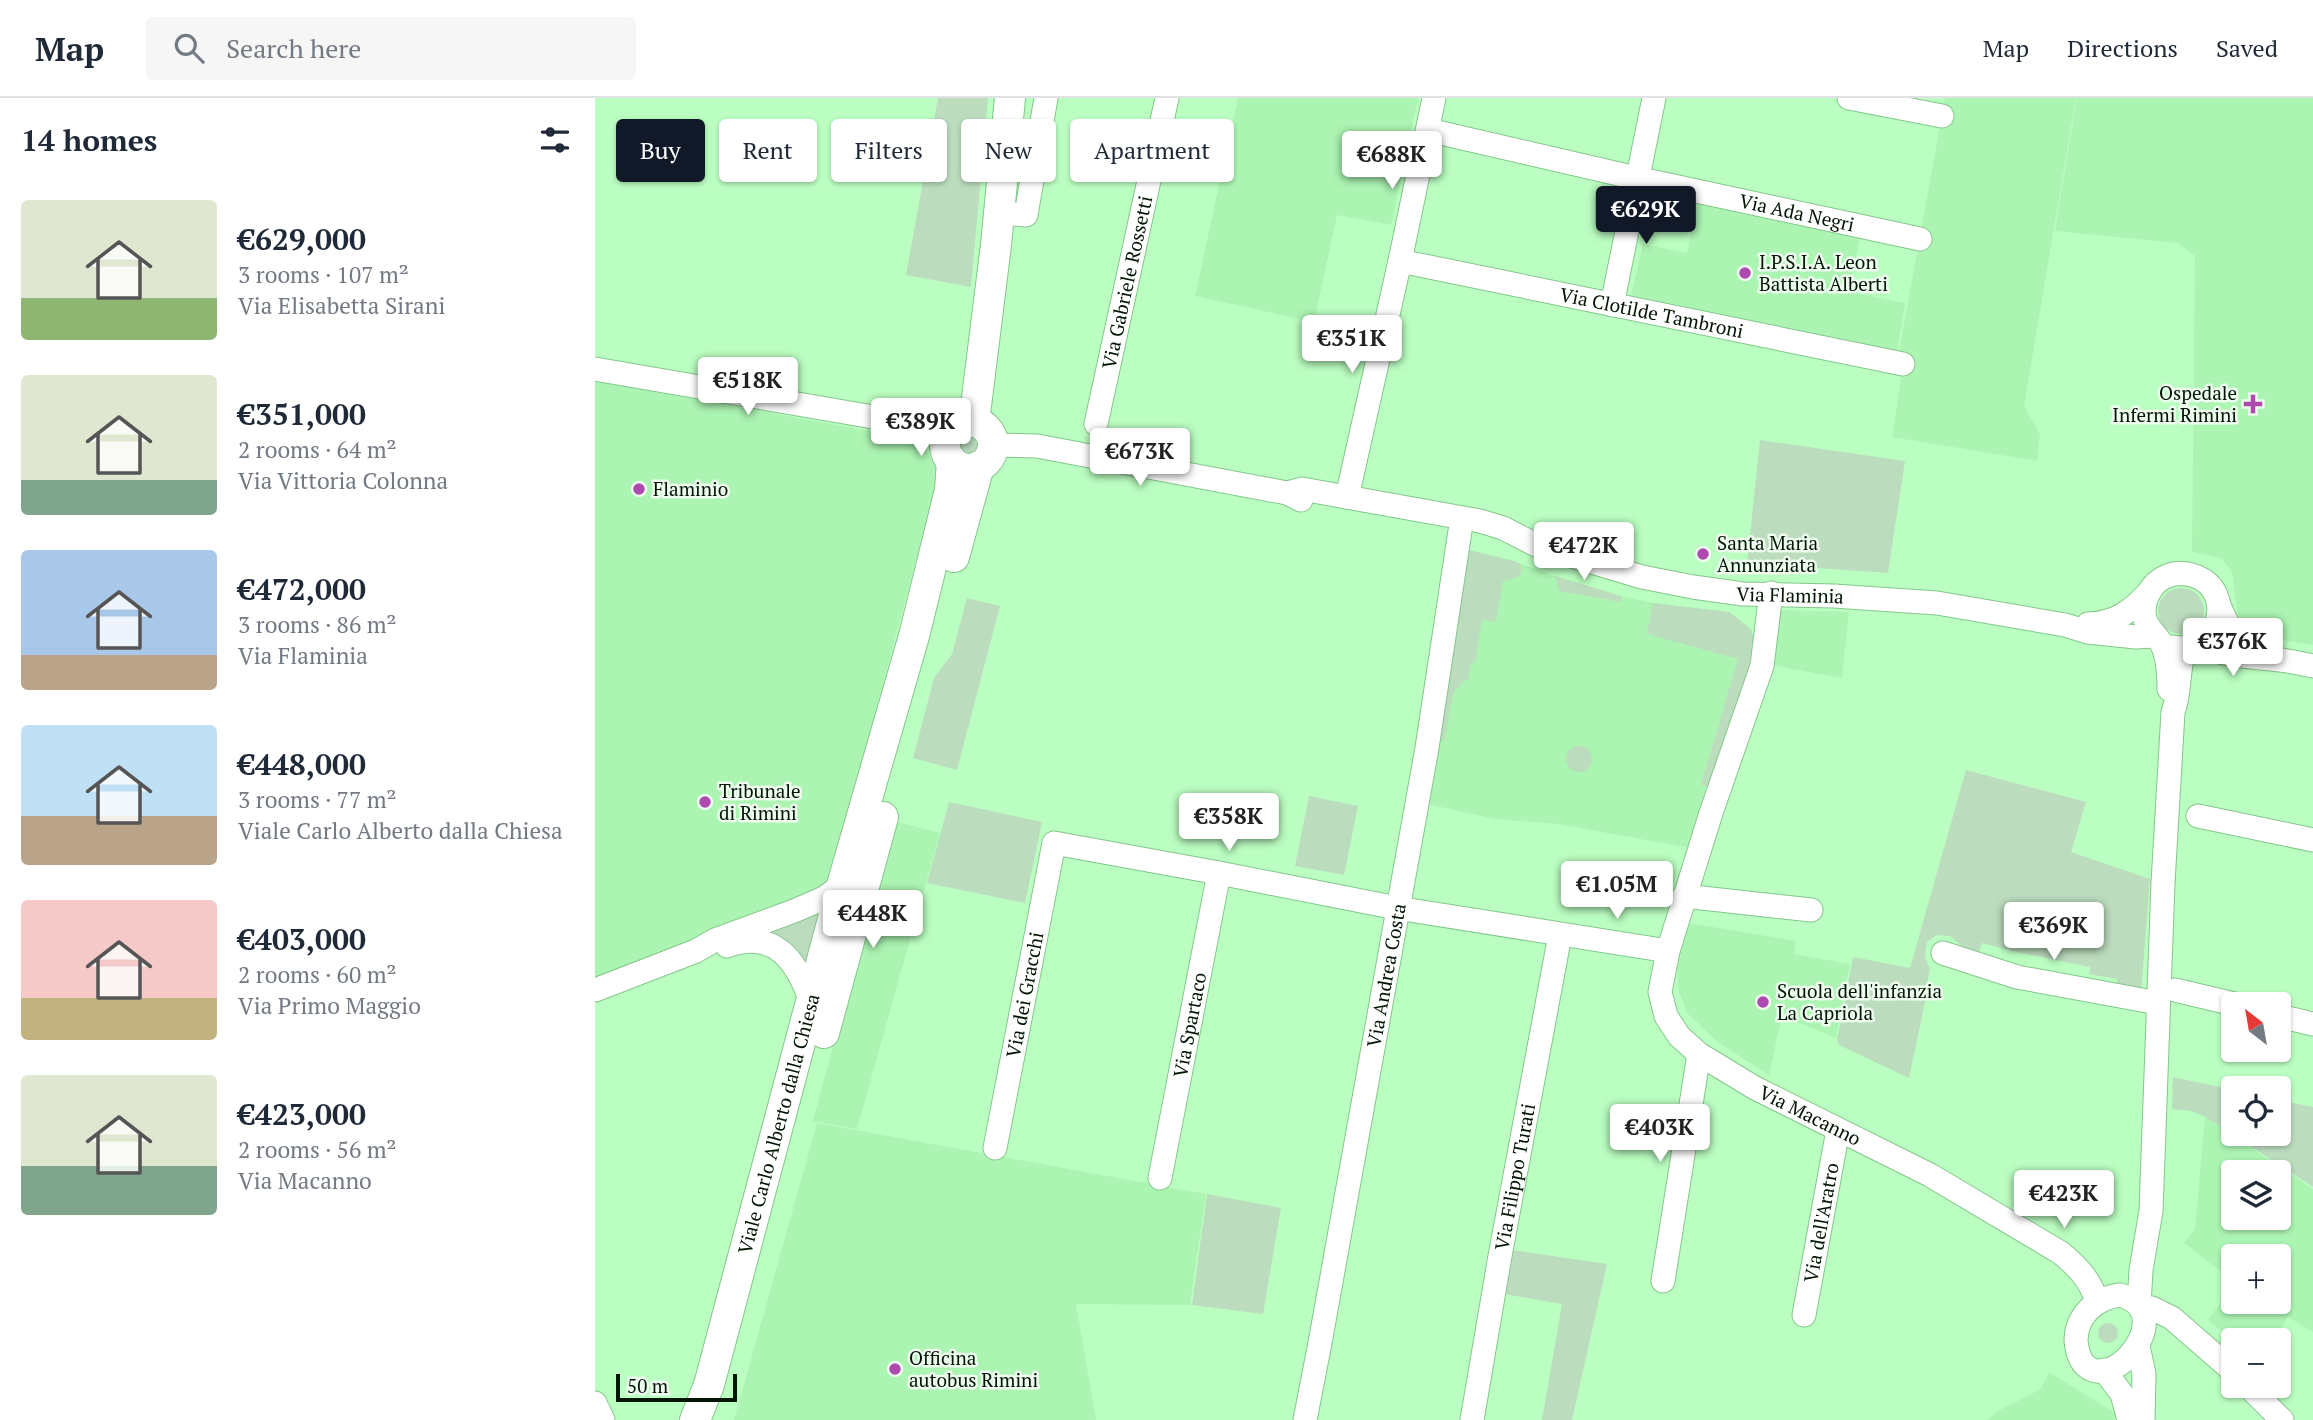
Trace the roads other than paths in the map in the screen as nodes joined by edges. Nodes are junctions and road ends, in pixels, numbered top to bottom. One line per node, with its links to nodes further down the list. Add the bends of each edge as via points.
1 (1167, 98): 16 (street, Via Gabriele Rossetti)
2 (1434, 98): 8 (street)
3 (1654, 98): 9 (street)
4 (1849, 98): 7 (street)
5 (1010, 100): 6 (street); 10 (main road)
6 (1045, 103): 10 (street, via 1026,215)
7 (1942, 116)
8 (1427, 130): 9 (street, Via Ada Negri); 12 (street)
9 (1636, 178): 11 (street, Via Ada Negri); 13 (street)
10 (999, 213): 17 (main road)
11 (1920, 239)
12 (1400, 261): 13 (street, Via Clotilde Tambroni); 19 (street)
13 (1612, 305): 14 (street, Via Clotilde Tambroni)
14 (1903, 364)
15 (595, 369): 17 (street, Via Flaminia, via 908,423)
16 (1096, 424)
17 (966, 443): 18 (street, Via Flaminia, via 1037,446); 34 (main road, Viale Carlo Alberto dalla Chiesa); 56 (main road, Viale Carlo Alberto dalla Chiesa)
18 (1287, 493): 19 (street, Via Flaminia, via 1302,489); 20 (street, Via Flaminia)
19 (1347, 497): 21 (street, Via Flaminia, via 1468,519 1503,528)
20 (1460, 531): 21 (street, Via Flaminia); 36 (street, Via Andrea Costa)
21 (1521, 539): 23 (street, Via Flaminia, via 1642,577 1731,592)
22 (2150, 591): 24 (street, via 2164,578 2185,573 2209,585); 25 (street, Via Flaminia, via 2119,618 2102,624); 26 (street, via 2145,619)
23 (1770, 593): 25 (street, Via Flaminia, via 1892,598); 35 (street, Via Macanno, via 1762,666)
24 (2218, 603): 27 (street, via 2217,623 2206,640); 28 (street, via 2238,639 2248,648)
25 (2065, 625): 26 (street, Via Flaminia)
26 (2157, 639): 27 (street, via 2176,648); 30 (street, via 2169,674 2168,701)
27 (2191, 646): 28 (street); 30 (street, via 2179,671)
28 (2281, 660): 29 (street)
29 (2310, 669)
30 (2173, 712): 43 (street, via 2165,832)
31 (2198, 816): 32 (street)
32 (2313, 840)
33 (1219, 873): 36 (street); 50 (street, Via dei Gracchi, via 1053,844); 51 (street, Via Spartaco)
34 (842, 885): 39 (street, via 824,898); 44 (main road, Viale Carlo Alberto dalla Chiesa)
35 (1684, 896): 37 (street); 40 (street, Via Macanno)
36 (1397, 908): 38 (street); 65 (street, Via Andrea Costa)
37 (1811, 910)
38 (1560, 935): 40 (street); 66 (street, Via Filippo Turati)
39 (697, 951): 42 (street); 44 (street, via 763,941 783,952 802,975)
40 (1668, 951): 48 (street, Via Macanno, via 1660,992 1666,1016)
41 (1943, 953): 43 (street, via 2017,977)
42 (595, 990)
43 (2167, 996): 45 (street); 54 (street, via 2151,1211)
44 (811, 1001): 56 (main road, Viale Carlo Alberto dalla Chiesa)
45 (2221, 1002)
46 (2291, 1019): 47 (street)
47 (2313, 1024)
48 (1699, 1054): 49 (street, Via Macanno); 53 (street)
49 (1838, 1130): 52 (street, Via Macanno, via 1949,1186); 57 (street, Via dell'Aratro)
50 (996, 1149)
51 (1160, 1178)
52 (2072, 1262): 54 (street, Via Macanno, via 2090,1269); 55 (street, Via Macanno, via 2089,1281)
53 (1663, 1281)
54 (2131, 1301): 55 (street, via 2106,1298); 58 (street, Via Macanno, via 2161,1311); 59 (street, via 2144,1328)
55 (2097, 1302): 61 (street, via 2080,1320 2077,1351 2085,1366)
56 (737, 1315): 63 (main road, Viale Carlo Alberto dalla Chiesa); 64 (main road, Viale Carlo Alberto dalla Chiesa)
57 (1804, 1315)
58 (2191, 1333): 59 (street, via 2168,1329); 60 (street, Via Macanno)
59 (2140, 1342): 61 (street, via 2118,1365); 68 (street)
60 (2221, 1360)
61 (2104, 1370): 67 (street, via 2122,1394)
62 (2260, 1398): 69 (street)
63 (695, 1420)
64 (717, 1420)
65 (1305, 1420)
66 (1472, 1420)
67 (2129, 1420)
68 (2143, 1420)
69 (2281, 1420)

